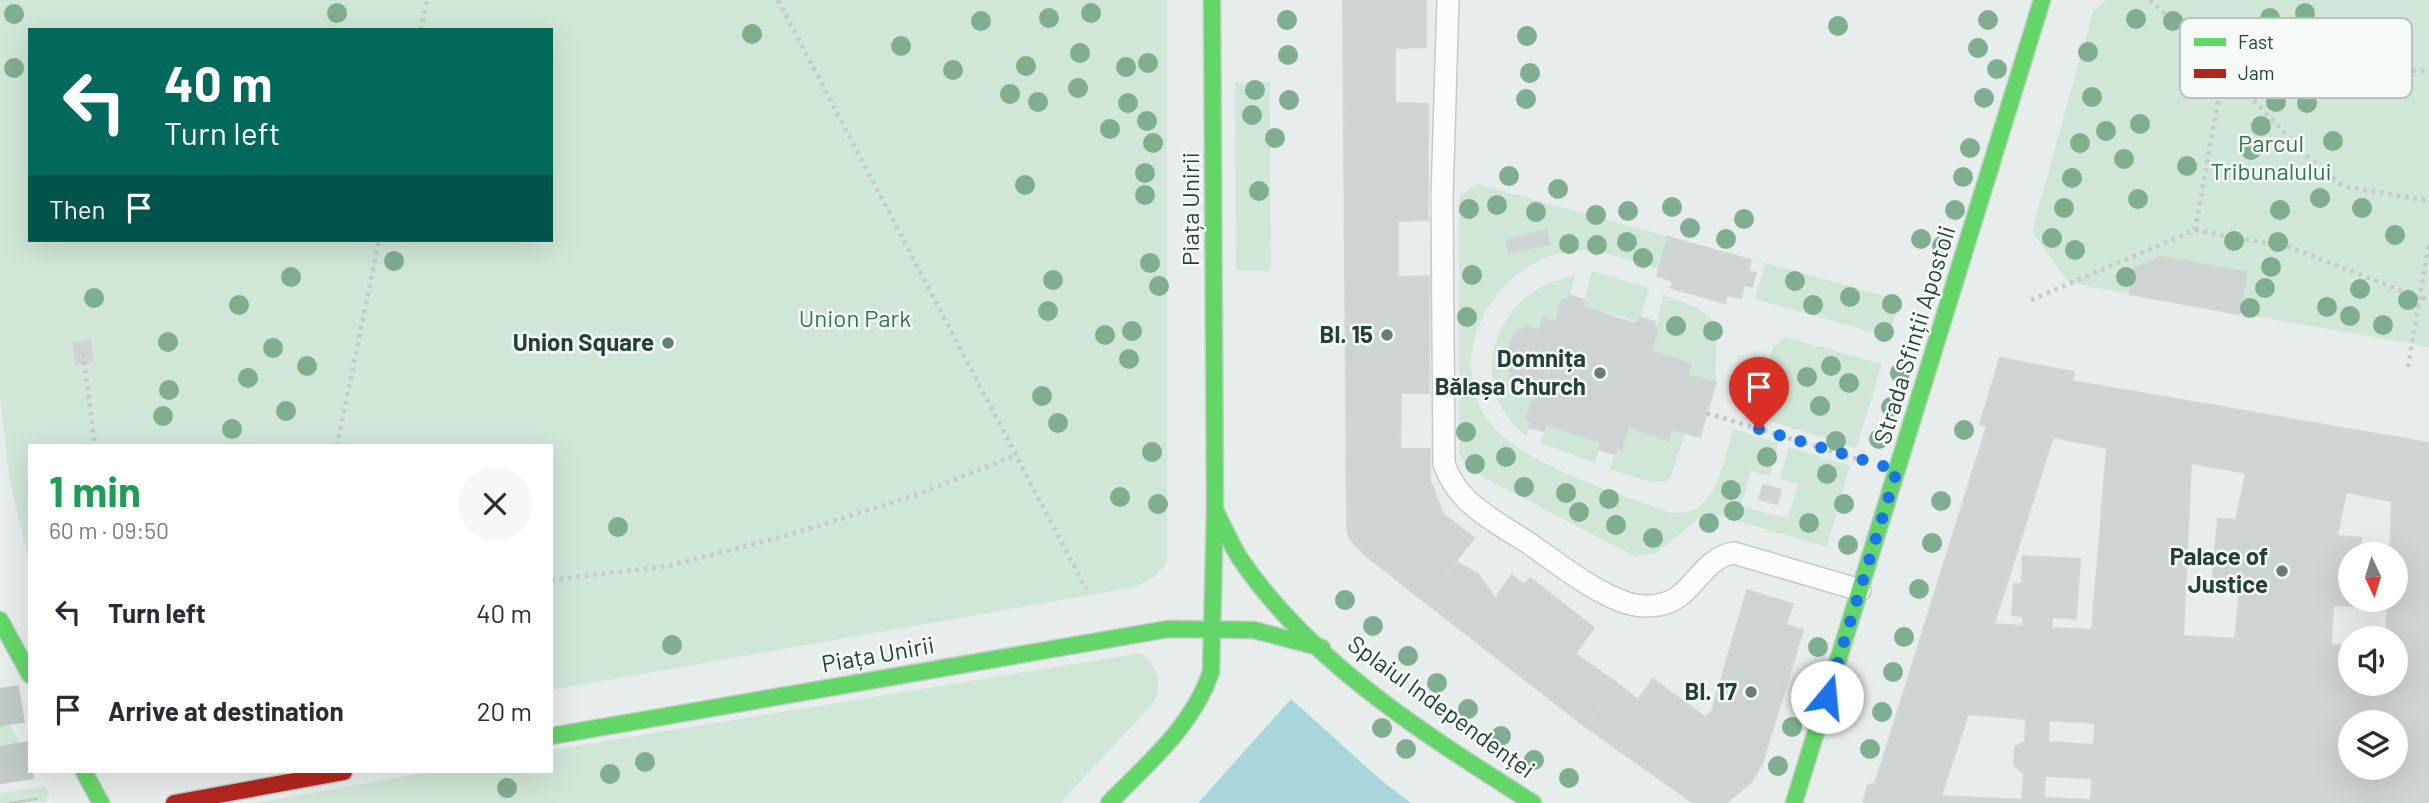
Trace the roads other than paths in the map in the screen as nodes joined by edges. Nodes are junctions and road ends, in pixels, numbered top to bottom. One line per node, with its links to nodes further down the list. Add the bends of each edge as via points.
1 (1212, 0): 4 (main road, Piața Unirii)
2 (1448, 0): 5 (lane, via 1442,197 1444,464 1450,481 1480,511 1588,584 1629,604 1660,605 1674,600 1710,562 1734,553)
3 (2042, 0): 5 (main road, Strada Sfinții Apostoli)
4 (1215, 509): 7 (main road, Piața Unirii); 8 (main road, Splaiul Independenței, via 1247,572)
5 (1860, 590): 17 (main road, Strada Sfinții Apostoli)
6 (0, 620): 9 (main road)
7 (1213, 627): 8 (main road, Splaiul Independenței, via 1264,632); 10 (main road, Piața Unirii, via 1130,634); 15 (main road, Piața Unirii, via 1204,695)
8 (1322, 648): 16 (main road, Splaiul Independenței, via 1385,699)
9 (28, 671)
10 (553, 736)
11 (86, 773): 13 (main road)
12 (339, 773): 14 (main road)
13 (101, 803)
14 (174, 803)
15 (1109, 803)
16 (1533, 803)
17 (1794, 803)

